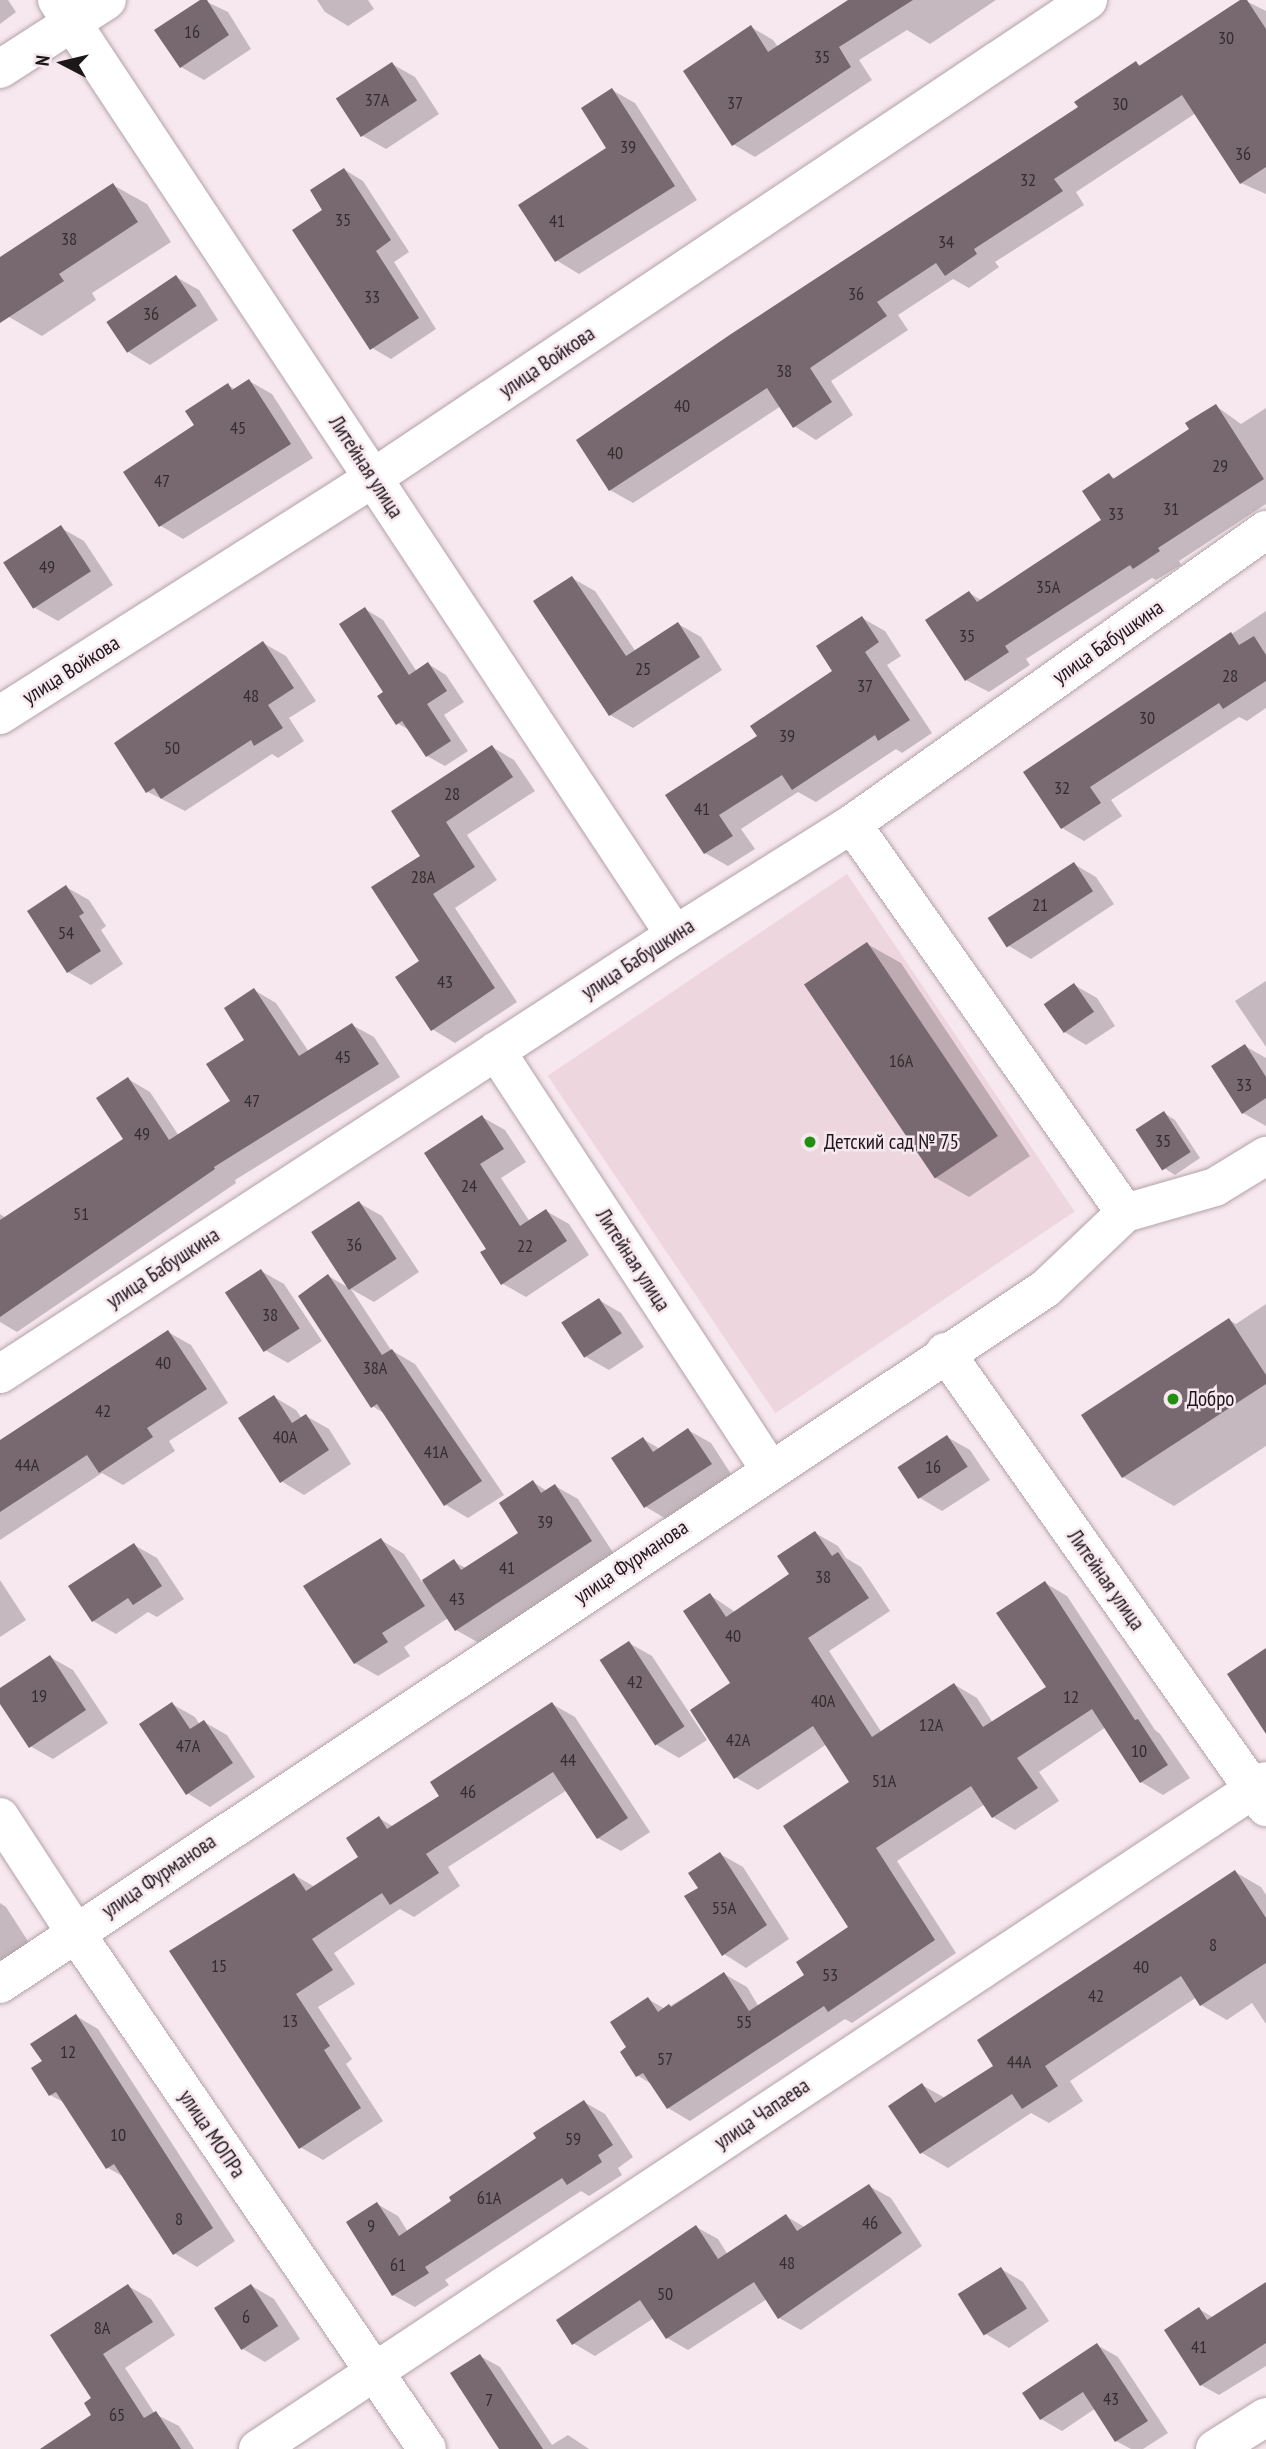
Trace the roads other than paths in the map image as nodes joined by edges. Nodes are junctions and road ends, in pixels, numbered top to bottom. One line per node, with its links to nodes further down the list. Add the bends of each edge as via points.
1 (107, 0): 3 (street)
2 (1088, 0): 5 (street, улица Войкова)
3 (65, 12): 4 (street); 5 (street, Литейная улица)
4 (0, 69)
5 (373, 478): 7 (street, улица Войкова); 9 (street, Литейная улица)
6 (1266, 530): 8 (street, улица Бабушкина)
7 (0, 715)
8 (852, 824): 9 (street, улица Бабушкина); 12 (street)
9 (674, 935): 10 (street, улица Бабушкина)
10 (496, 1051): 14 (street, улица Бабушкина); 15 (street, Литейная улица)
11 (1266, 1156): 12 (street, улица Фурманова, via 1215,1187)
12 (1125, 1213): 13 (street, улица Фурманова, via 1045,1289)
13 (945, 1352): 15 (street, улица Фурманова); 16 (street, Литейная улица)
14 (0, 1374)
15 (770, 1469): 18 (street, улица Фурманова)
16 (1262, 1792): 20 (street, улица Чапаева)
17 (0, 1817): 18 (street, улица МОПРа)
18 (75, 1932): 19 (street, улица Фурманова); 20 (street, улица МОПРа)
19 (0, 1984)
20 (373, 2371): 22 (street, улица Чапаева); 23 (street, улица МОПРа)
21 (1266, 2417): 24 (street)
22 (258, 2449)
23 (427, 2449)
24 (1215, 2449)

